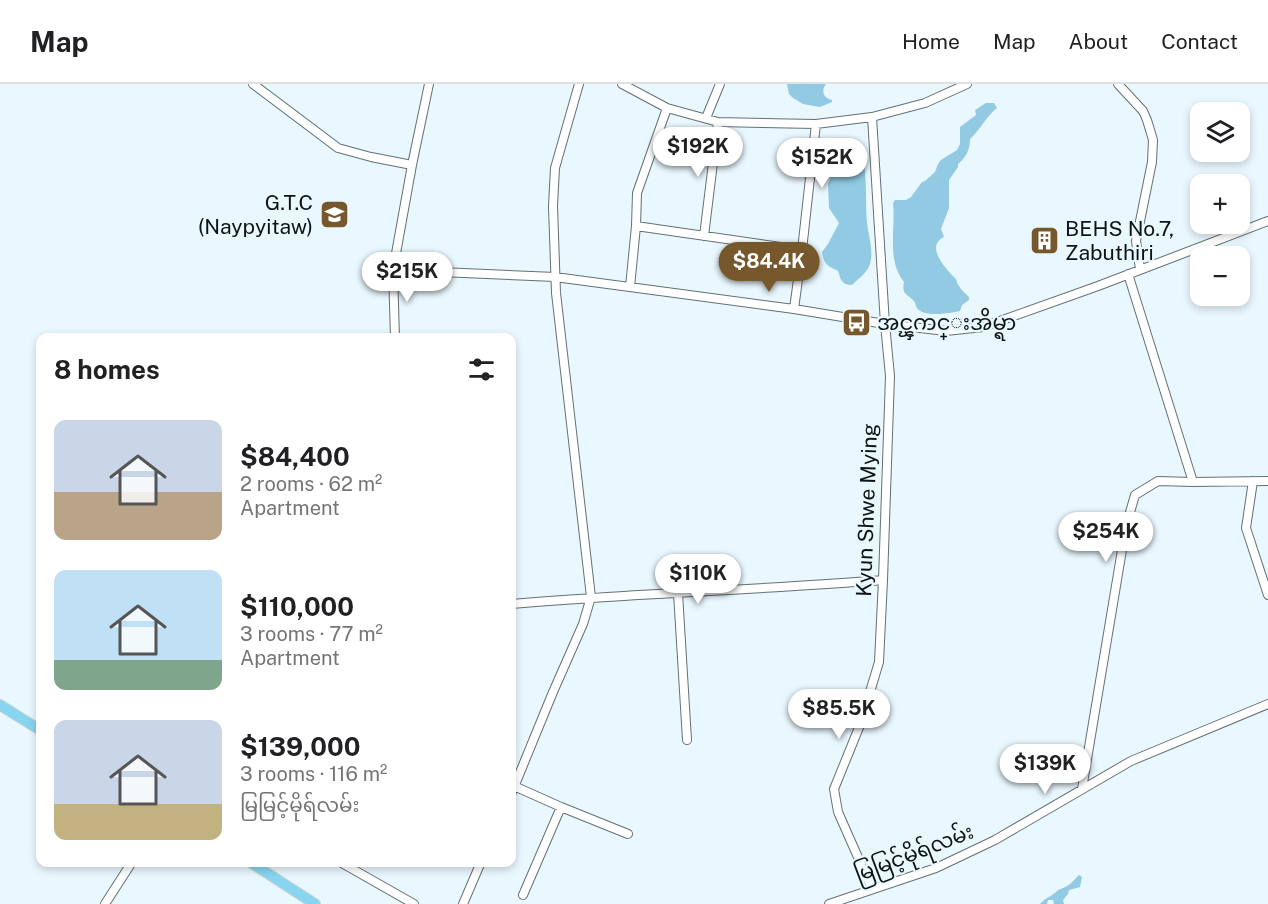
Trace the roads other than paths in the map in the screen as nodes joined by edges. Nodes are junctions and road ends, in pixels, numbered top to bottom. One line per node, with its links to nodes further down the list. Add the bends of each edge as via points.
1 (253, 84): 13 (street, via 338,148)
2 (429, 84): 13 (street)
3 (579, 84): 21 (street, via 555,168)
4 (622, 84): 8 (street)
5 (720, 84): 10 (street)
6 (967, 84): 9 (street, via 925,103)
7 (1118, 84): 18 (street, via 1143,111 1153,140 1136,241)
8 (667, 108): 10 (street); 15 (street, via 638,193)
9 (872, 117): 12 (street); 24 (street, Kyun Shwe Mying)
10 (706, 118): 11 (street)
11 (718, 122): 12 (street); 16 (street)
12 (816, 124): 17 (street)
13 (412, 165): 19 (street)
14 (1268, 221): 18 (street)
15 (636, 226): 16 (street); 22 (street)
16 (704, 236): 17 (street)
17 (802, 250): 23 (street)
18 (1140, 269): 20 (street)
19 (393, 270): 21 (street); 25 (street)
20 (1128, 274): 24 (street, via 983,327 946,330); 28 (street)
21 (555, 277): 22 (street); 32 (street)
22 (630, 287): 23 (street)
23 (794, 309): 24 (street)
24 (885, 324): 29 (street, Kyun Shwe Mying, via 890,376)
25 (395, 333)
26 (1253, 481): 27 (street); 28 (street); 31 (street, via 1246,528)
27 (1268, 481)
28 (1193, 482): 39 (street, via 1158,481 1135,495 1126,526)
29 (883, 580): 30 (street); 47 (street, Kyun Shwe Mying, via 879,662 834,789 837,812)
30 (678, 593): 32 (street); 37 (street)
31 (1268, 595)
32 (591, 597): 33 (street); 38 (street)
33 (516, 604)
34 (1268, 704): 39 (street, မြမြင့်မိုရ်လမ်း, via 1131,761)
35 (0, 705): 36 (main road)
36 (36, 728)
37 (687, 740)
38 (516, 782)
39 (1082, 789): 47 (street, မြမြင့်မိုရ်လမ်း, via 945,864)
40 (516, 790): 41 (street)
41 (561, 807): 42 (street); 48 (street)
42 (628, 834)
43 (129, 867): 49 (street)
44 (258, 867): 50 (main road)
45 (349, 867): 51 (street)
46 (479, 867): 52 (street)
47 (872, 889): 53 (street, မြမြင့်မိုရ်လမ်း)
48 (523, 895)
49 (105, 904)
50 (315, 904)
51 (414, 904)
52 (463, 904)
53 (829, 904)

